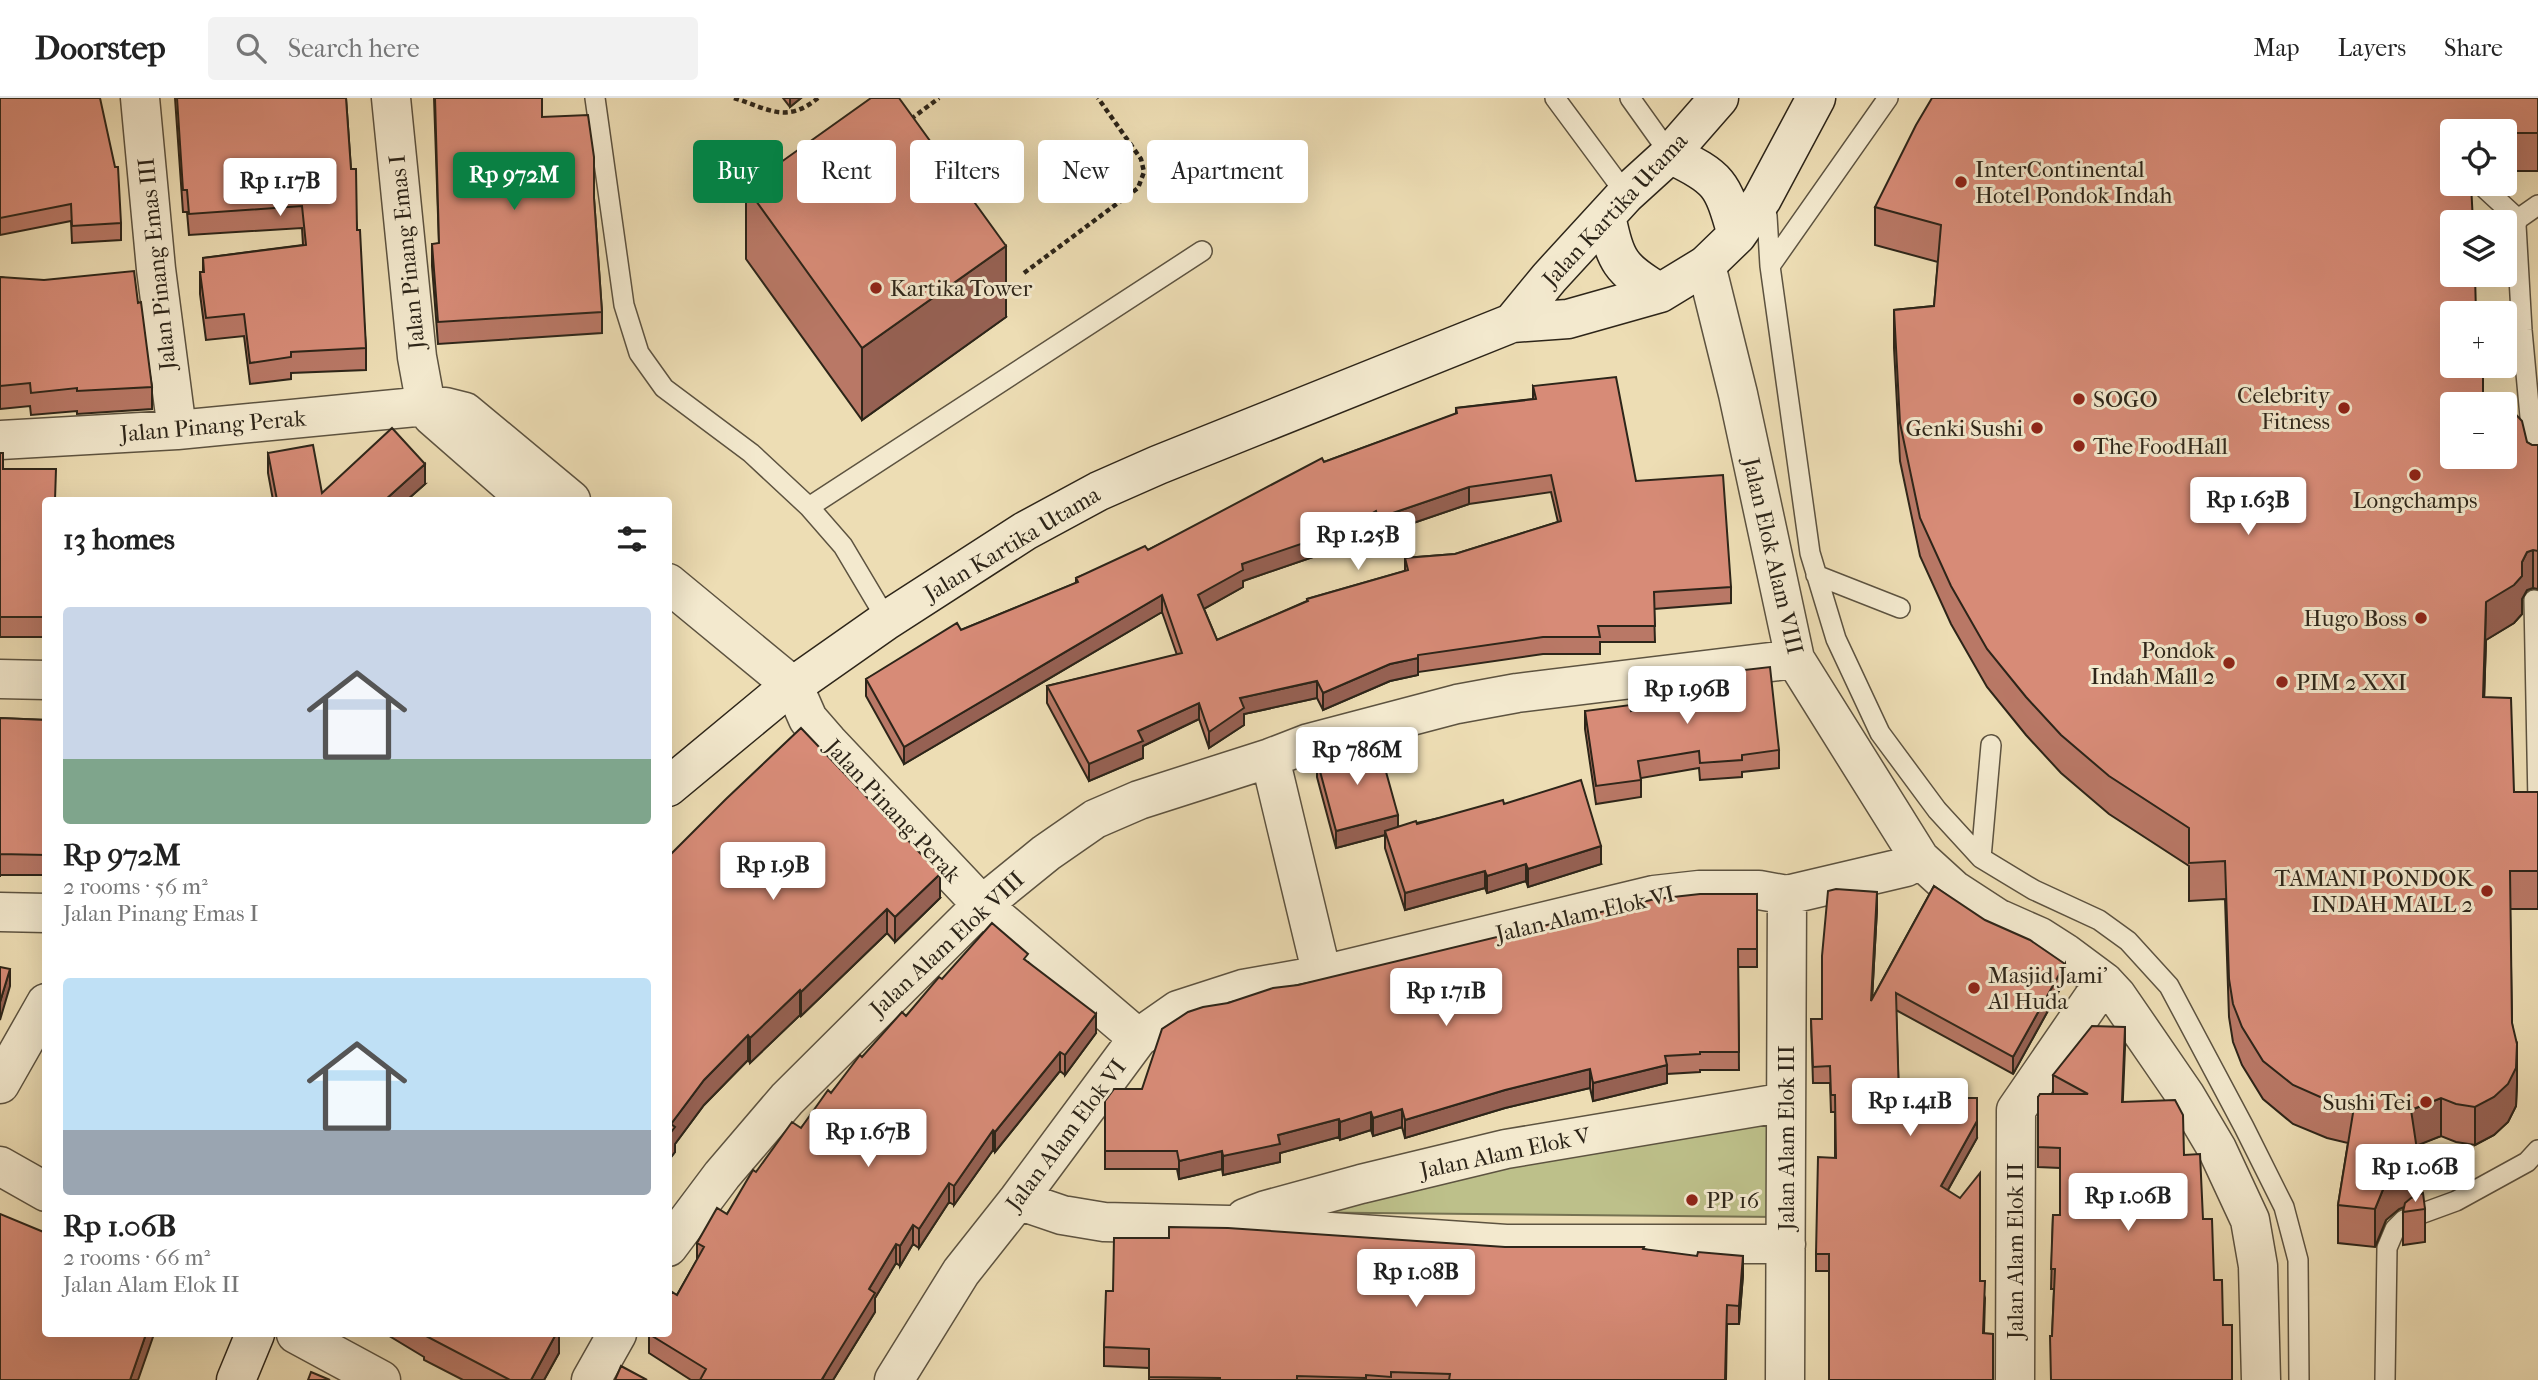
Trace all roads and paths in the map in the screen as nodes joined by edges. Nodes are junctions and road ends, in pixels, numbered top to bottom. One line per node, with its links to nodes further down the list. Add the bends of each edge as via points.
1 (140, 98): 29 (street, Jalan Pinang Emas III, via 141,271)
2 (391, 98): 28 (street, Jalan Pinang Emas I, via 417,358)
3 (595, 98): 34 (lane, via 624,305 639,352 664,388 751,453)
4 (734, 98): 5 (path, via 790,114)
5 (818, 98)
6 (939, 98): 14 (path)
7 (1098, 98): 25 (path, via 1141,159 1144,172 1138,188)
8 (1555, 98): 18 (lane)
9 (1630, 98): 15 (lane)
10 (1719, 98): 15 (street, Jalan Kartika Utama)
11 (1816, 98): 13 (street, Jalan Kartika Utama)
12 (1888, 98): 24 (lane)
13 (1790, 115): 17 (street, Jalan Kartika Utama)
14 (906, 122)
15 (1670, 154): 18 (street, Jalan Kartika Utama); 21 (street, via 1715,180 1726,195)
16 (2493, 196): 20 (lane)
17 (1762, 199): 21 (street, Jalan Kartika Utama); 24 (lane)
18 (1616, 205): 26 (street, via 1614,253 1632,276); 27 (street, Jalan Kartika Utama)
19 (2538, 205): 20 (lane)
20 (2518, 219): 31 (lane, via 2522,330)
21 (1737, 235): 23 (street, Jalan Kartika Utama)
22 (1202, 251): 34 (lane)
23 (1706, 265): 26 (street, Jalan Kartika Utama); 41 (street, Jalan Elok Alam VIII)
24 (1770, 266): 35 (lane)
25 (1024, 273)
26 (1660, 293): 27 (street, Jalan Kartika Utama, via 1568,319)
27 (1512, 323): 39 (street, Jalan Kartika Utama, via 1099,491 1025,531)
28 (426, 406): 29 (street, Jalan Pinang Perak); 32 (street, Jalan Pinang Perak, via 465,412)
29 (177, 430): 30 (street, Jalan Pinang Perak)
30 (0, 440)
31 (2536, 472)
32 (514, 487): 33 (street, Jalan Pinang Perak)
33 (558, 497)
34 (808, 507): 39 (lane, via 843,546)
35 (1816, 575): 38 (lane); 49 (lane, via 1836,639 1880,733 1937,810)
36 (672, 587): 44 (street, Jalan Pinang Perak)
37 (2535, 600): 48 (lane)
38 (1900, 608)
39 (887, 620): 44 (street, Jalan Kartika Utama)
40 (672, 621): 44 (street, Jalan Pinang Perak)
41 (1795, 659): 46 (street, Jalan Alam Elok VIII, via 1469,702 1321,740); 50 (street, Jalan Elok Alam VIII)
42 (0, 679): 43 (street)
43 (42, 680)
44 (791, 702): 47 (street, Jalan Kartika Utama); 52 (street, Jalan Pinang Perak)
45 (1991, 745): 49 (lane)
46 (1270, 758): 52 (street, Jalan Alam Elok VIII, via 1095,819); 55 (street)
47 (672, 784)
48 (2538, 803)
49 (1981, 858): 78 (lane, via 2034,890 2099,920 2128,941 2169,986 2284,1207 2298,1260)
50 (1920, 859): 51 (street, Jalan Alam Elok VI); 56 (street, Jalan Elok Alam VIII, via 1954,890 2040,937)
51 (1787, 895): 55 (street, Jalan Alam Elok VI, via 1699,890 1654,895); 60 (street, Jalan Alam Elok III)
52 (982, 905): 58 (street, Jalan Pinang Perak); 66 (street, Jalan Alam Elok VIII, via 787,1099)
53 (0, 912): 54 (street)
54 (42, 913)
55 (1322, 975): 58 (street, Jalan Alam Elok VI, via 1243,989 1178,1010)
56 (2104, 982): 76 (street, Jalan Alam Elok II, via 2016,1110); 77 (street, Jalan Elok Alam VIII, via 2185,1096 2217,1149 2250,1220 2258,1266)
57 (42, 1010): 59 (street)
58 (1138, 1038): 64 (street, Jalan Alam Elok VI)
59 (0, 1084)
60 (1786, 1101): 65 (street, Jalan Alam Elok V, via 1506,1149 1301,1200); 67 (street, Jalan Alam Elok III)
61 (2538, 1150): 79 (lane, via 2527,1163 2456,1202 2404,1220 2395,1230 2387,1248)
62 (0, 1166): 63 (street)
63 (42, 1190)
64 (1018, 1200): 65 (street, Jalan Alam Elok V, via 1062,1215 1104,1222); 74 (street, Jalan Alam Elok VI, via 961,1272)
65 (1229, 1225): 67 (street, Jalan Alam Elok V, via 1506,1244)
66 (672, 1242)
67 (1786, 1244): 75 (street, Jalan Alam Elok III)
68 (254, 1337): 71 (street)
69 (302, 1337): 72 (street)
70 (615, 1337): 73 (street)
71 (236, 1380)
72 (381, 1380)
73 (591, 1380)
74 (894, 1380)
75 (1785, 1380)
76 (2015, 1380)
77 (2261, 1380)
78 (2299, 1380)
79 (2385, 1380)

